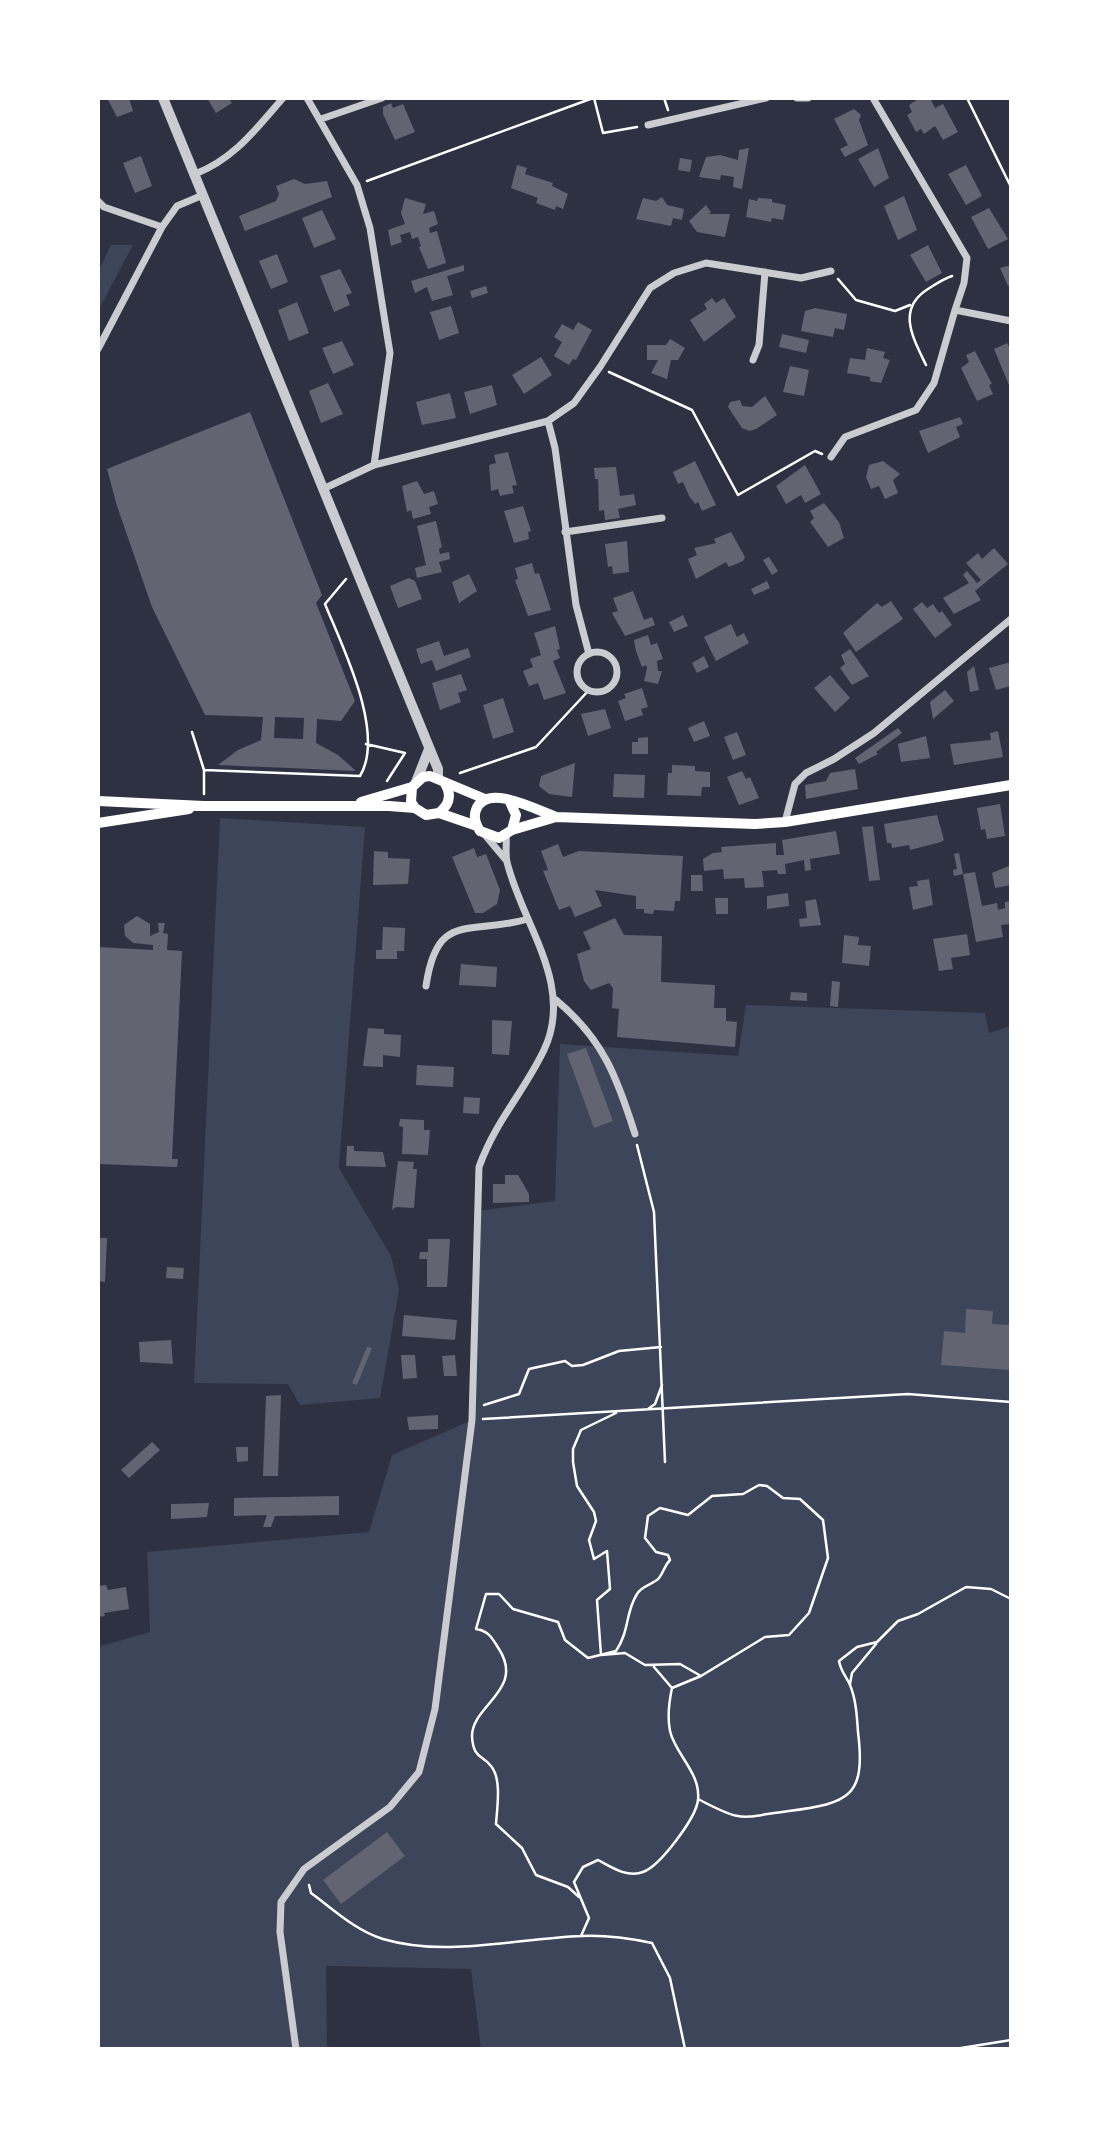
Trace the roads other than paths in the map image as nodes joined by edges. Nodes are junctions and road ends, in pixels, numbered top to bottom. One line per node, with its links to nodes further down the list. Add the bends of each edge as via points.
1 (163, 98): 11 (street)
2 (283, 98): 11 (street, via 244,144 220,163)
3 (307, 98): 9 (street)
4 (382, 98): 9 (street)
5 (766, 98): 10 (street)
6 (797, 98): 7 (street)
7 (808, 98)
8 (873, 98): 17 (street, via 967,258)
9 (321, 119): 23 (street, via 357,185 370,228 390,353)
10 (648, 125)
11 (195, 174): 12 (street)
12 (203, 195): 14 (street, via 177,206); 24 (street)
13 (98, 201): 14 (street, via 104,208)
14 (162, 227): 19 (street)
15 (831, 271): 16 (street, via 801,278)
16 (765, 272): 20 (street, via 759,345); 21 (street, via 706,262 650,288 600,368 573,403)
17 (955, 310): 18 (street); 22 (street, via 934,383 916,410 845,437)
18 (1011, 321)
19 (98, 349)
20 (753, 360)
21 (548, 421): 23 (street); 26 (street)
22 (831, 457)
23 (374, 466): 24 (street)
24 (323, 489): 29 (street)
25 (662, 518): 26 (street)
26 (565, 532): 28 (street)
27 (1011, 618): 41 (street, via 874,733 806,773 795,785)
28 (589, 654): 28 (street, via 608,656 617,673 608,689 589,690 577,675 580,662)
29 (429, 749): 30 (street); 31 (street)
30 (441, 779): 31 (main road, via 423,778); 33 (main road); 39 (main road, via 450,795)
31 (414, 784): 36 (main road); 38 (main road, via 411,802)
32 (1011, 785): 41 (main road)
33 (485, 799): 35 (main road, via 498,796); 43 (main road, via 475,811)
34 (98, 801): 37 (main road)
35 (510, 802): 40 (main road); 44 (main road, via 516,815)
36 (352, 805): 37 (main road); 38 (main road)
37 (204, 806): 42 (main road)
38 (415, 808): 39 (main road, via 426,815)
39 (439, 813): 43 (main road)
40 (556, 817): 41 (main road); 44 (main road)
41 (785, 822)
42 (98, 823)
43 (481, 831): 44 (main road, via 499,838); 45 (street)
44 (509, 832): 45 (street)
45 (506, 860): 46 (street)
46 (528, 919): 47 (street, via 452,931 437,943); 48 (street)
47 (426, 986)
48 (556, 1000): 49 (street, via 583,1023 617,1078); 50 (street, via 545,1049 491,1135 479,1167 474,1420 435,1709 419,1772 390,1807 304,1869 281,1902 280,1932)
49 (635, 1134)
50 (296, 2049)

